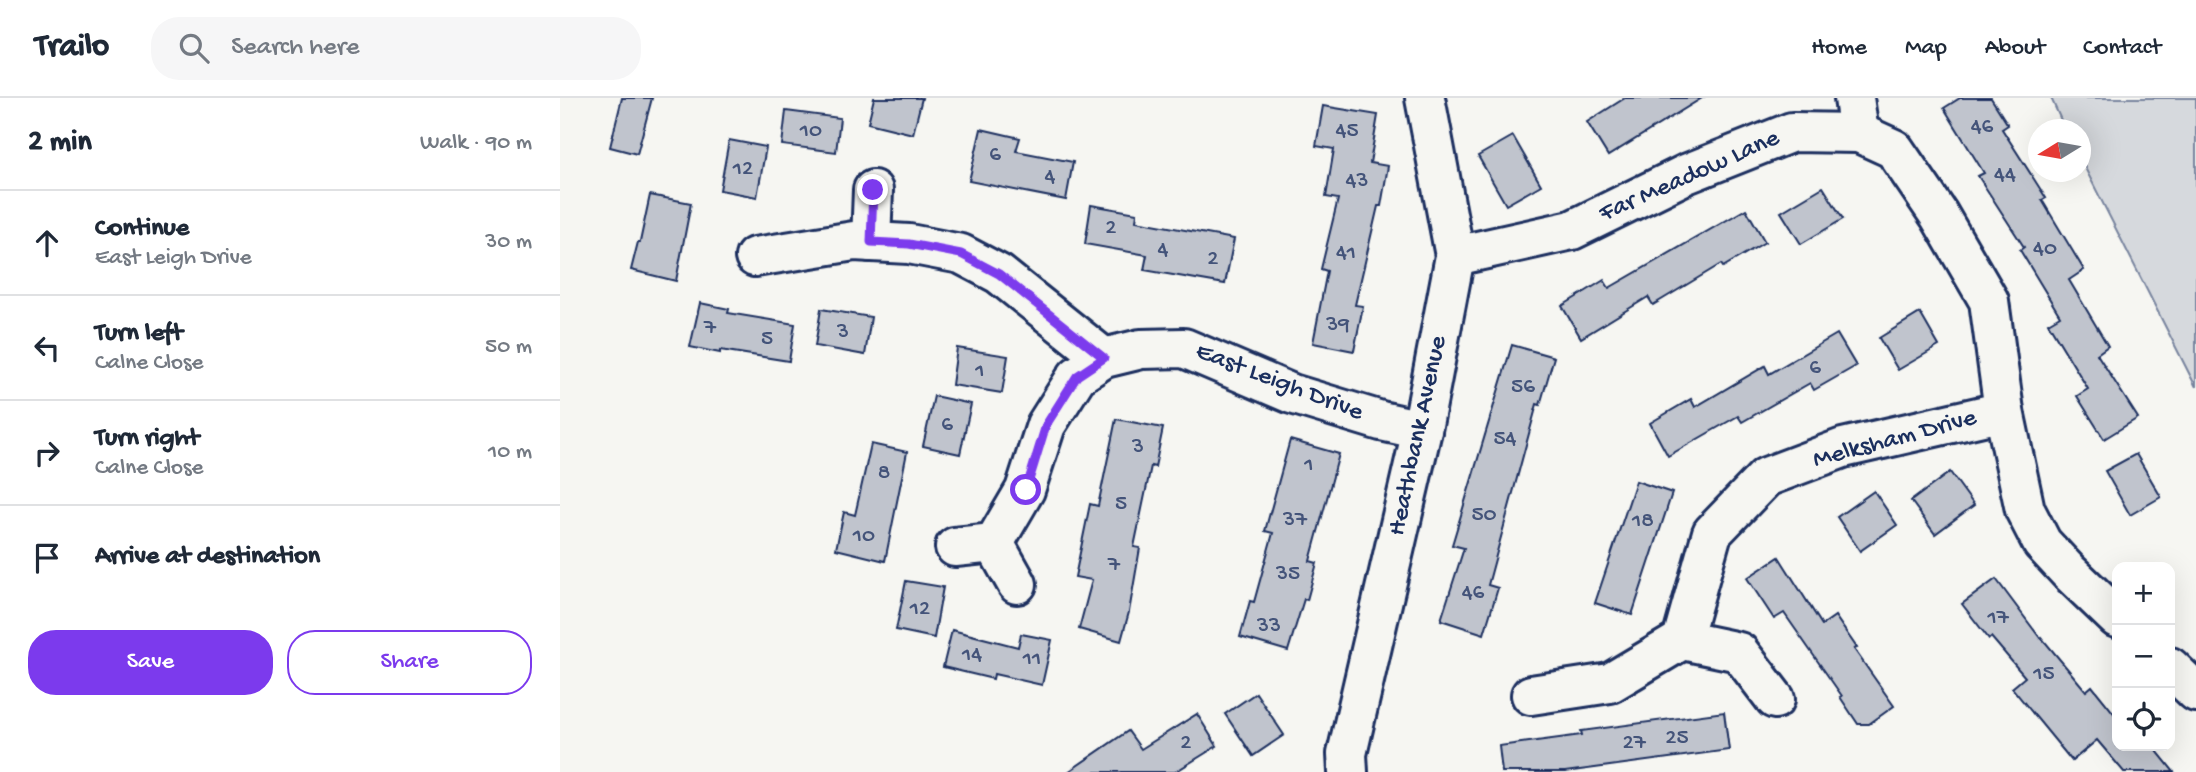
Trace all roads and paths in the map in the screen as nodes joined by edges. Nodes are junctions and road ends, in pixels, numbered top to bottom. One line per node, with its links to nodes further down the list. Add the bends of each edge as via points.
1 (1425, 98): 5 (street, Heathbank Avenue)
2 (1856, 115): 5 (street, Far Meadow Lane, via 1792,132 1686,174 1572,230); 8 (street, Far Meadow Lane, via 1894,149 1989,301)
3 (873, 190): 4 (street)
4 (871, 242): 6 (street, via 854,240); 7 (street, via 961,254 999,274)
5 (1455, 256): 9 (street, Heathbank Avenue)
6 (755, 257)
7 (1104, 358): 9 (street, East Leigh Drive, via 1142,349 1184,348 1292,394); 10 (street, East Leigh Drive, via 1077,376 1046,425 1026,490)
8 (2004, 411): 13 (street, Far Meadow Lane, via 2025,510 2042,543); 14 (street, Melksham Drive, via 1843,448 1766,477 1712,533)
9 (1422, 430): 19 (street, Heathbank Avenue, via 1347,754)
10 (994, 543): 11 (street); 12 (street)
11 (955, 547)
12 (1017, 584)
13 (2112, 613)
14 (1682, 640): 17 (street, via 1610,683); 18 (street, via 1739,652)
15 (2175, 672): 16 (street)
16 (2196, 692)
17 (1531, 695)
18 (1775, 699)
19 (1348, 772)

